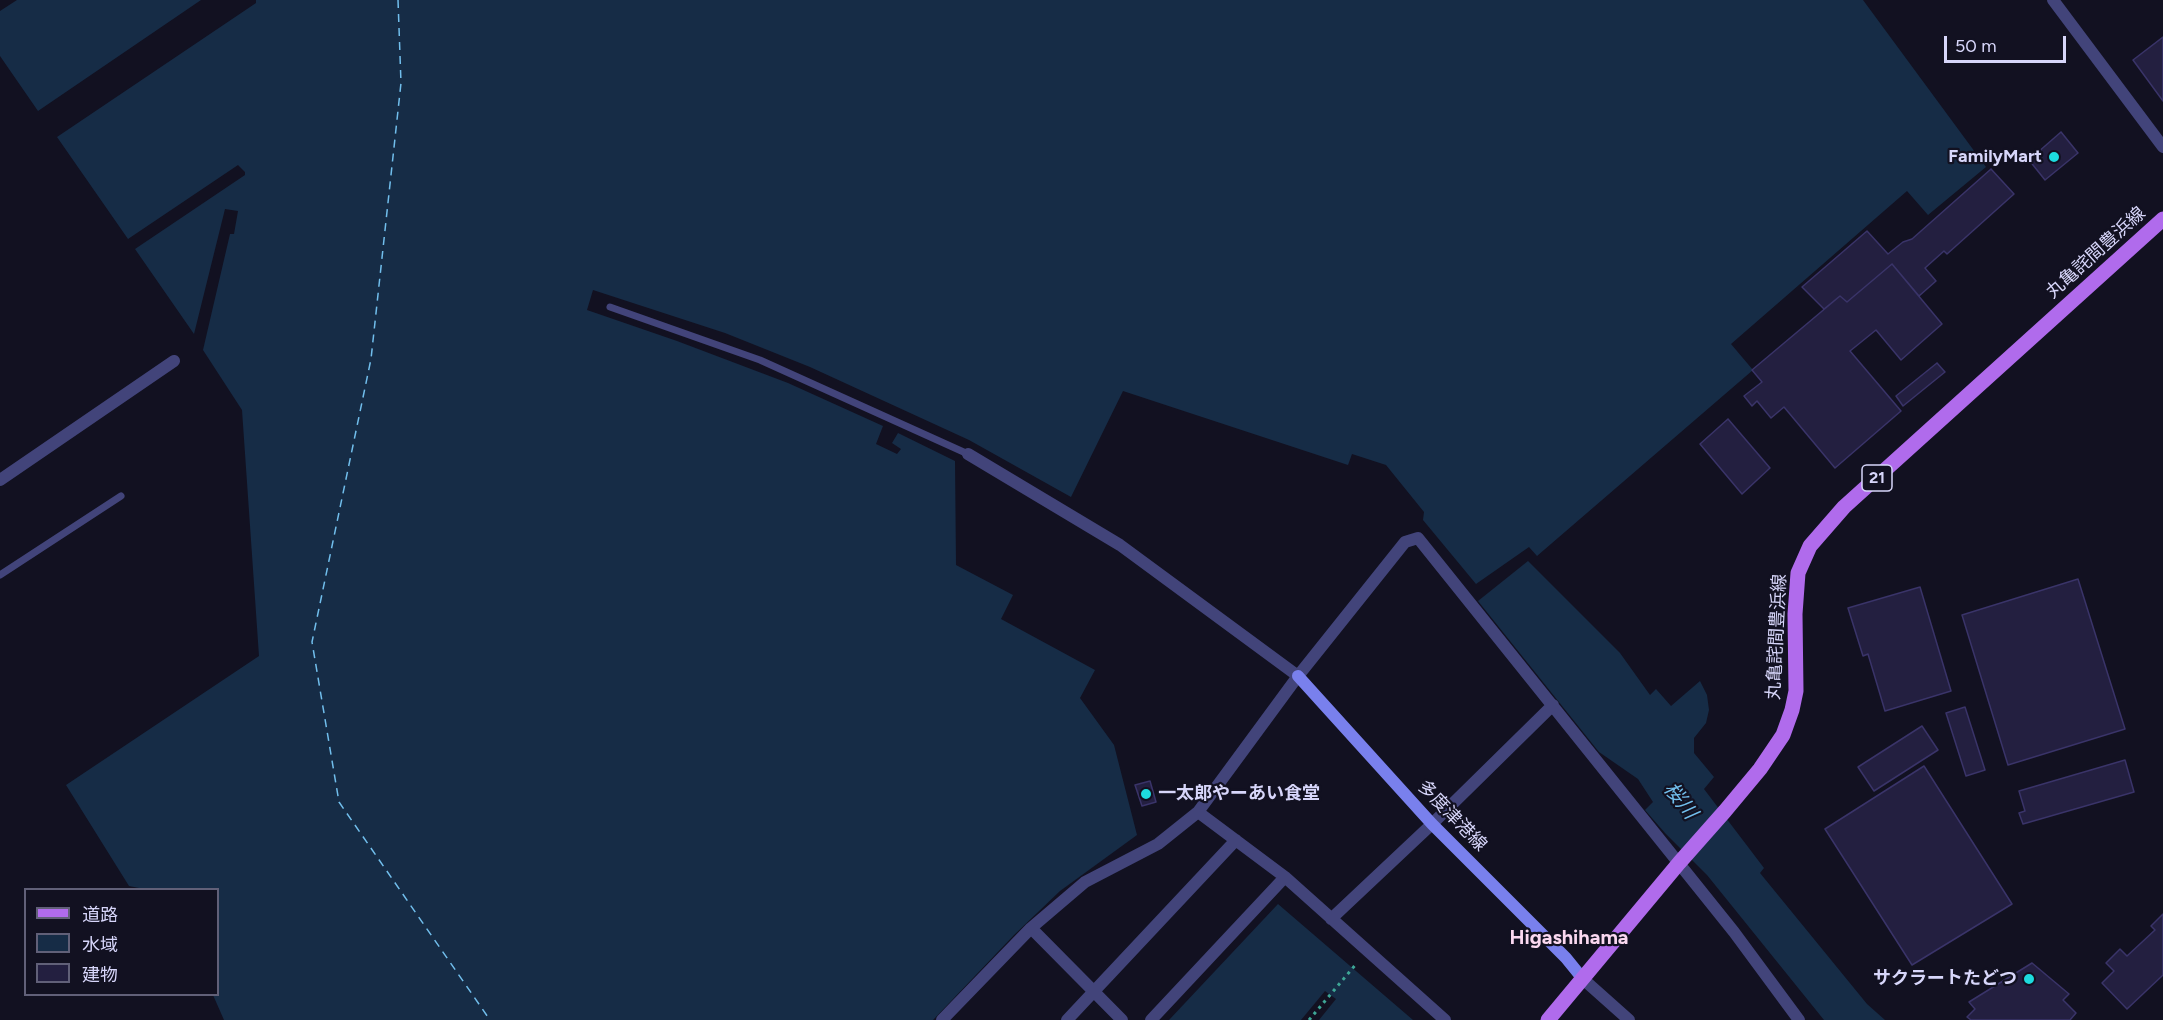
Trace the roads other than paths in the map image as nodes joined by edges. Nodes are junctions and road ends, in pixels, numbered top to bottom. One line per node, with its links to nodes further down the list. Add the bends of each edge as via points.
1 (2052, 0): 2 (street)
2 (2163, 147)
3 (2161, 224): 15 (main road, 丸亀詫間豊浜線 / 21, via 1844,507 1810,546 1798,573 1796,691 1783,735 1725,811)
4 (610, 307): 6 (lane, via 760,360)
5 (174, 361): 7 (street)
6 (968, 453): 10 (street, via 1120,545)
7 (0, 480)
8 (121, 496): 9 (lane)
9 (0, 575)
10 (1298, 676): 11 (street, via 1405,542 1418,538); 12 (street); 13 (main road, 多度津港線)
11 (1553, 705): 13 (street); 15 (street)
12 (1198, 812): 14 (street); 18 (street, via 1158,844 1085,882)
13 (1432, 824): 17 (street); 19 (main road, 多度津港線)
14 (1236, 840): 16 (street); 20 (street)
15 (1678, 863): 19 (main road, 丸亀詫間豊浜線 / 21); 28 (street)
16 (1285, 877): 17 (street); 24 (street)
17 (1331, 919): 25 (street)
18 (1031, 928): 20 (street); 21 (street)
19 (1583, 979): 26 (main road, 丸亀詫間豊浜線 / 21); 27 (street)
20 (1094, 991): 22 (street); 23 (street)
21 (942, 1020)
22 (1067, 1020)
23 (1122, 1020)
24 (1151, 1020)
25 (1445, 1020)
26 (1548, 1020)
27 (1629, 1020)
28 (1798, 1020)

